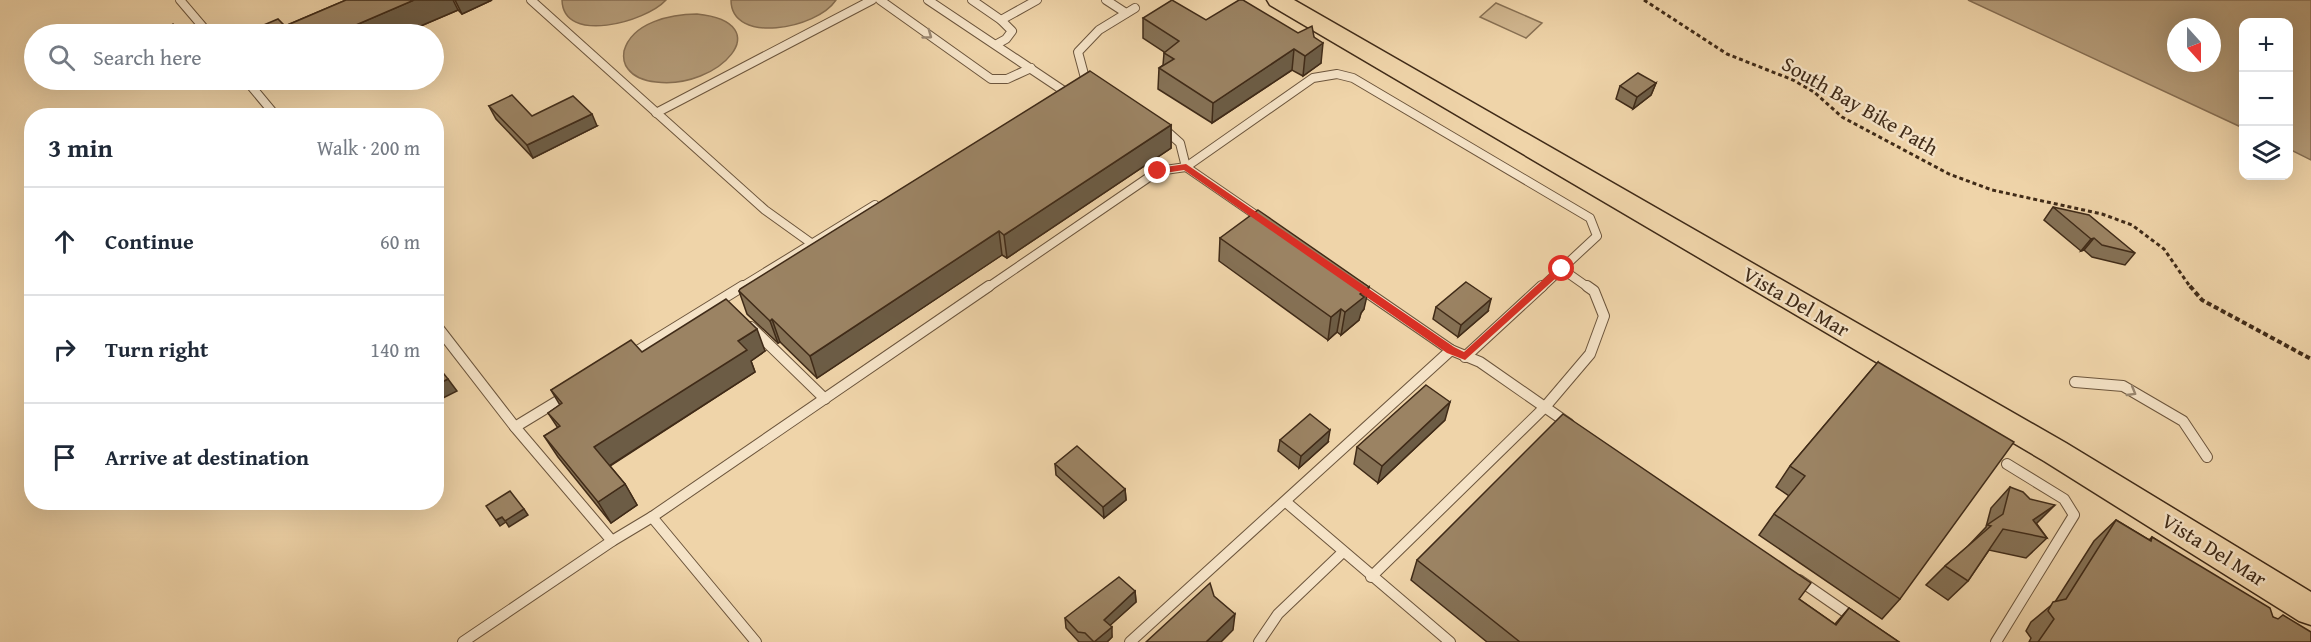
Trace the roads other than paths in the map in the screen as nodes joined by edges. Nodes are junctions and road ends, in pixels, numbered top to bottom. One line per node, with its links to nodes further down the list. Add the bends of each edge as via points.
1 (180, 0): 13 (lane)
2 (531, 0): 22 (lane)
3 (872, 0): 22 (lane)
4 (880, 0): 15 (lane, one-way to 15, via 991,79 1010,79)
5 (928, 0): 14 (lane)
6 (972, 0): 12 (lane)
7 (1037, 0): 12 (lane)
8 (1106, 0): 11 (lane)
9 (1278, 0): 51 (main road, Vista Del Mar, via 2055,452 2271,592)
10 (1135, 8): 11 (lane)
11 (1126, 13): 16 (lane, via 1099,30 1078,52)
12 (1001, 20): 14 (lane, via 1011,31)
13 (200, 24)
14 (997, 44): 15 (lane)
15 (1031, 68): 19 (lane)
16 (1084, 78): 17 (lane); 19 (lane)
17 (1096, 85)
18 (254, 90): 21 (lane)
19 (1065, 91): 20 (lane)
20 (1055, 97)
21 (269, 108)
22 (656, 113): 27 (lane, via 765,210)
23 (1157, 123): 24 (lane, via 1177,135)
24 (1186, 167): 26 (lane); 28 (lane, via 1313,78 1337,74 1353,78 1590,218 1598,236); 39 (lane, via 1158,171)
25 (881, 201): 27 (lane)
26 (1274, 228)
27 (811, 243): 30 (lane)
28 (1562, 269): 35 (lane); 40 (lane, via 1594,291 1604,316 1590,354)
29 (1352, 282): 34 (lane)
30 (722, 299): 31 (lane); 36 (lane)
31 (730, 307)
32 (739, 315): 39 (lane)
33 (444, 335): 41 (lane)
34 (1451, 350): 35 (lane); 45 (lane)
35 (1465, 357): 40 (lane, via 1480,362)
36 (624, 360)
37 (2075, 382): 43 (lane, one-way to 43, via 2123,386 2183,421)
38 (574, 390): 41 (lane)
39 (825, 399): 46 (lane)
40 (1545, 407): 42 (lane); 49 (lane)
41 (515, 427): 47 (lane)
42 (1582, 433)
43 (2207, 457)
44 (2007, 464): 58 (lane, via 2064,499 2074,515)
45 (1286, 502): 48 (lane); 55 (lane)
46 (652, 517): 47 (lane); 54 (lane)
47 (612, 541): 53 (lane)
48 (1342, 552): 49 (lane); 56 (lane, via 1278,614)
49 (1371, 577): 57 (lane)
50 (1793, 577): 52 (lane)
51 (2311, 610)
52 (1861, 622)
53 (463, 642)
54 (756, 642)
55 (1130, 642)
56 (1259, 642)
57 (1450, 642)
58 (1995, 642)

